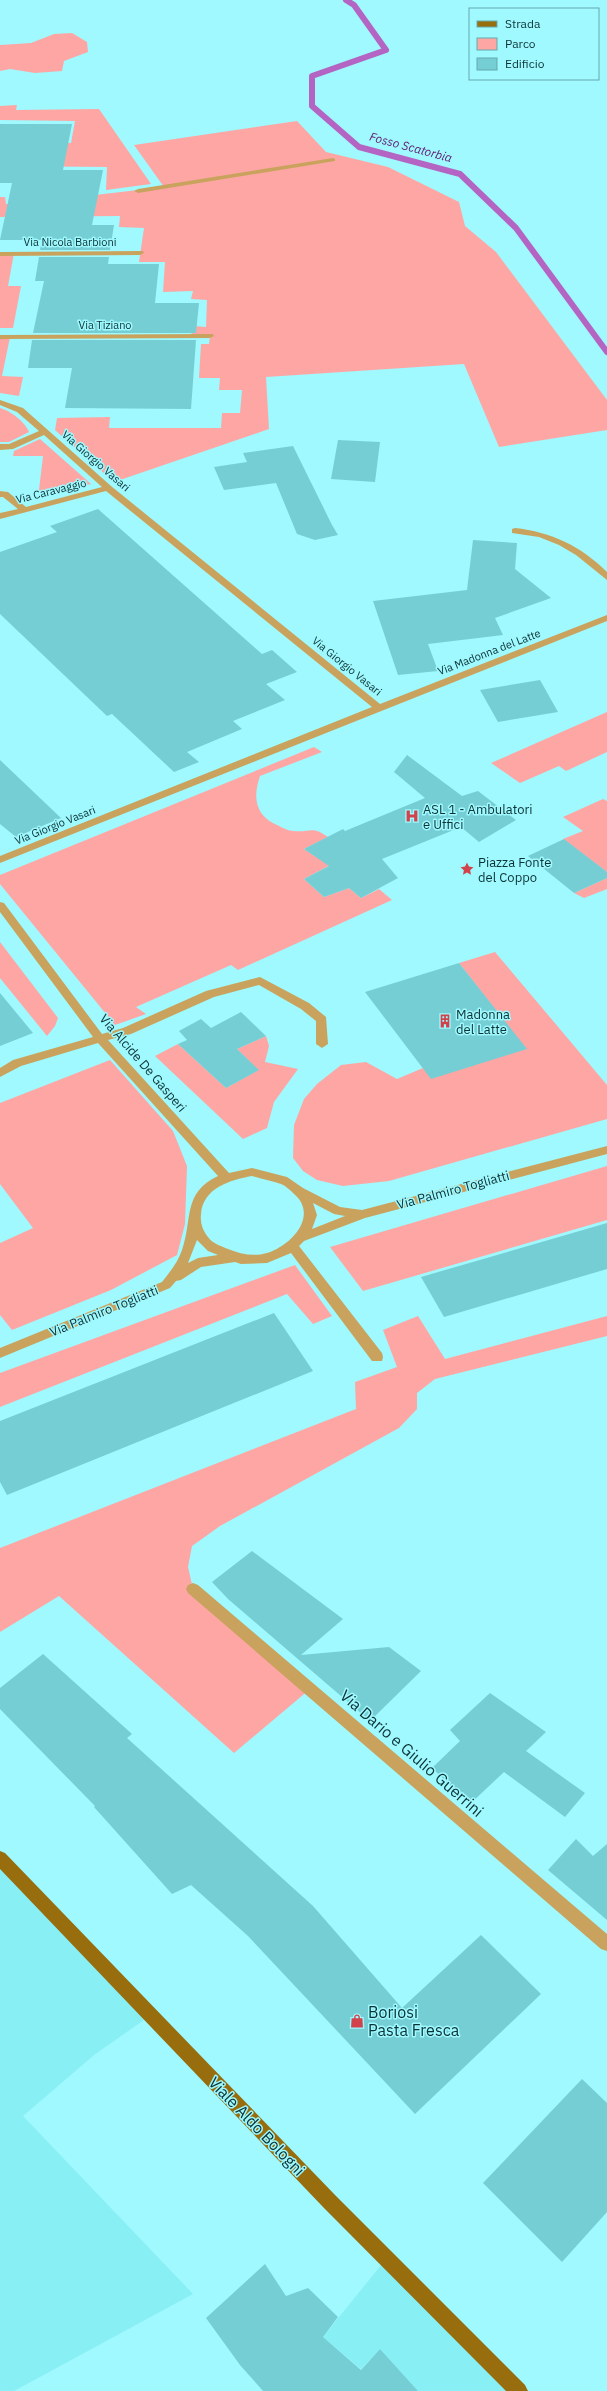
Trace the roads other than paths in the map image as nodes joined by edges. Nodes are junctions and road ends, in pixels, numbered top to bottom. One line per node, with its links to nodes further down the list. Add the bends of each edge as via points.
1 (333, 160): 2 (street)
2 (138, 191)
3 (140, 253): 4 (street, Via Nicola Barbioni)
4 (0, 254)
5 (210, 336): 6 (street, Via Tiziano)
6 (0, 337)
7 (0, 402): 8 (street, Via Giorgio Vasari, via 20,410)
8 (44, 432): 9 (street, via 10,447); 10 (street, Via Giorgio Vasari)
9 (0, 447)
10 (108, 488): 12 (street, Via Caravaggio); 17 (street, Via Giorgio Vasari)
11 (0, 494): 12 (street, via 6,494)
12 (23, 509): 13 (street, Via Caravaggio)
13 (0, 516)
14 (514, 531): 15 (street, via 545,536 562,542 599,569)
15 (607, 578)
16 (607, 618): 17 (street, Via Madonna del Latte)
17 (379, 708): 18 (street, Via Giorgio Vasari)
18 (0, 860)
19 (0, 905): 20 (street, Via Alcide De Gasperi)
20 (99, 1038): 21 (street, via 127,1031 210,994 260,981 305,1006 322,1020); 22 (street, via 17,1063); 24 (street, Via Alcide De Gasperi)
21 (322, 1044)
22 (0, 1073)
23 (607, 1150): 26 (street, Via Palmiro Togliatti)
24 (226, 1177): 25 (street, via 252,1172 271,1175 289,1181); 27 (street, via 211,1185 200,1197 194,1210)
25 (302, 1192): 26 (street, Via Palmiro Togliatti, via 338,1211); 28 (street, via 309,1203 311,1214 310,1226)
26 (362, 1214): 28 (street)
27 (194, 1224): 30 (street, via 208,1245); 31 (street, Via Palmiro Togliatti, via 190,1250 183,1265)
28 (304, 1237): 29 (street)
29 (293, 1247): 30 (street, via 266,1258); 33 (street)
30 (234, 1258): 31 (street, via 198,1262)
31 (166, 1285): 32 (street, Via Palmiro Togliatti)
32 (0, 1354)
33 (377, 1357)
34 (193, 1588): 36 (street, Via Dario e Giulio Guerrini)
35 (0, 1858): 37 (main road, Viale Aldo Bologni, via 324,2196)
36 (607, 1944)
37 (518, 2391)

